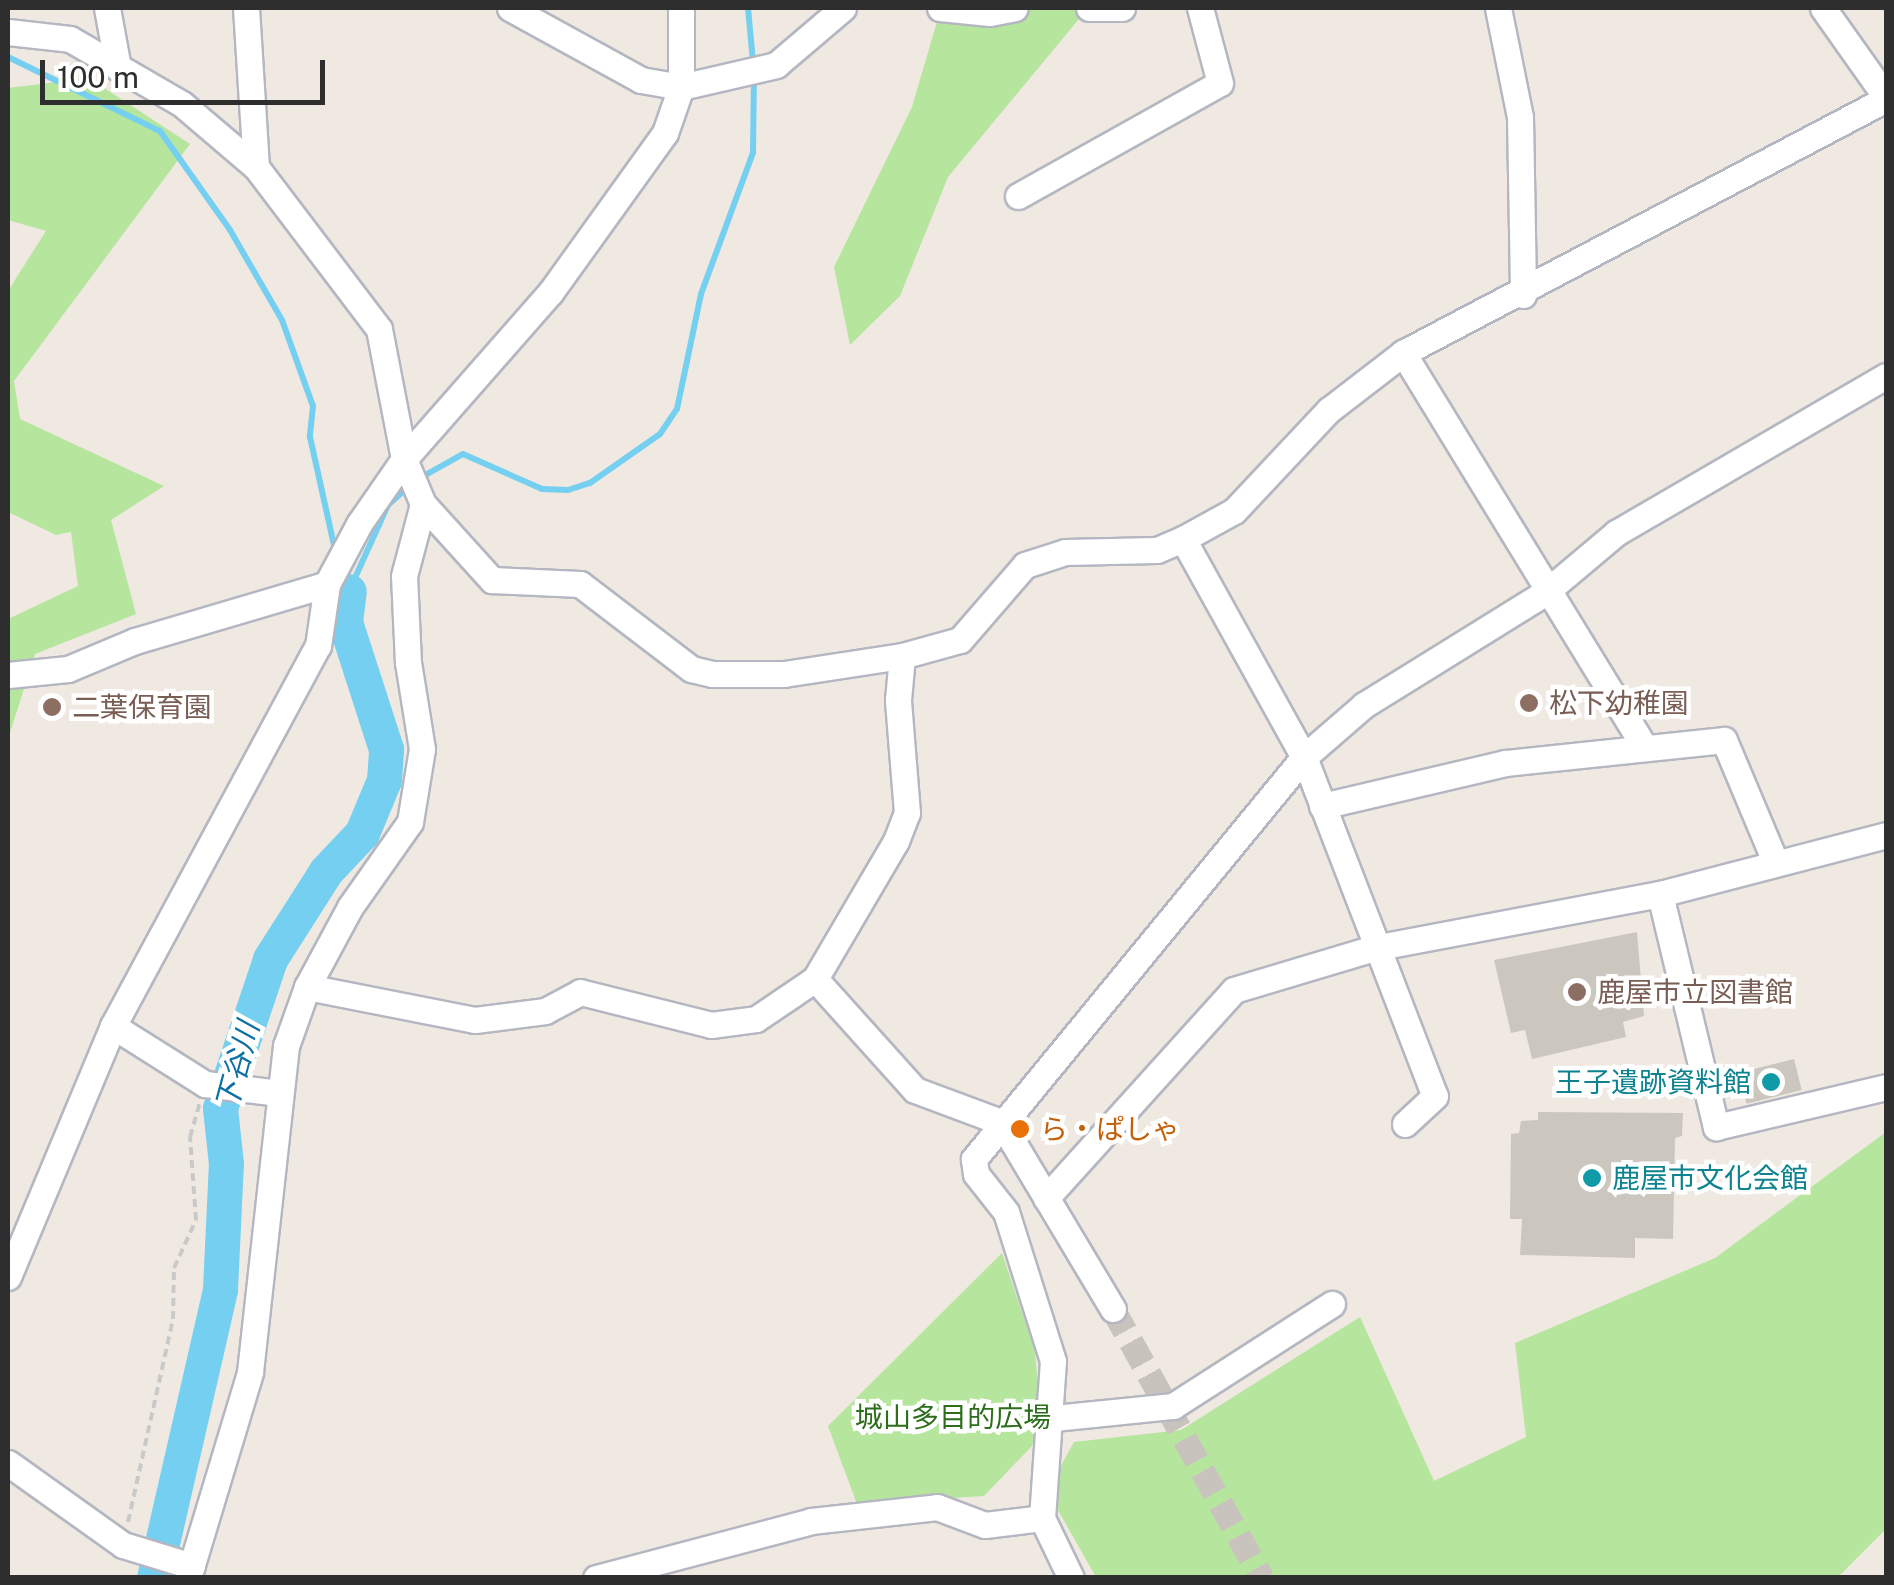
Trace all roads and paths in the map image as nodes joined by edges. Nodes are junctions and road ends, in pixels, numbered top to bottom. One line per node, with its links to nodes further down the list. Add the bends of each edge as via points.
1 (107, 8): 14 (street)
2 (246, 8): 17 (street)
3 (510, 8): 15 (street, via 640,80)
4 (681, 8): 15 (street)
5 (842, 8): 15 (street, via 776,65)
6 (940, 8): 7 (street)
7 (1015, 8)
8 (1089, 8): 9 (street)
9 (1122, 8)
10 (1200, 8): 18 (street, via 1220,83)
11 (1498, 8): 19 (street, via 1520,117)
12 (1823, 8): 16 (street)
13 (8, 32): 14 (street, via 70,40)
14 (118, 68): 17 (street, via 182,104)
15 (680, 87): 22 (street, via 642,172 550,293)
16 (1886, 98): 19 (street)
17 (256, 167): 22 (street, via 379,328)
18 (1018, 196)
19 (1523, 295): 20 (street)
20 (1403, 353): 24 (street, via 1329,410 1234,511); 26 (street)
21 (1886, 376): 26 (street, via 1616,533)
22 (404, 459): 23 (street); 25 (street)
23 (424, 504): 27 (street, via 492,580 580,584 691,669 784,674); 37 (street, via 404,576 408,663 422,749 410,822 350,907)
24 (1183, 539): 27 (street, via 1157,550 1065,552 1025,565 960,640); 30 (street)
25 (328, 584): 28 (street, via 135,641 68,669); 38 (street, via 318,646)
26 (1546, 592): 29 (street); 30 (street, via 1364,705)
27 (902, 656): 36 (street, via 898,700 907,813)
28 (8, 675)
29 (1646, 748): 31 (street, via 1505,763); 33 (street, via 1724,740)
30 (1304, 757): 31 (street); 42 (street)
31 (1322, 806): 35 (street)
32 (1886, 835): 33 (street)
33 (1774, 859): 34 (street)
34 (1660, 894): 35 (street); 40 (street, via 1716,1128)
35 (1374, 948): 43 (street, via 1434,1096); 44 (street, via 1234,990)
36 (815, 979): 37 (street, via 756,1019 711,1024 580,992 545,1011 475,1020); 42 (street, via 914,1090)
37 (307, 987): 41 (street, via 286,1046)
38 (113, 1026): 39 (street); 45 (street)
39 (205, 1084): 41 (street); 51 (path, via 190,1137 196,1220 174,1268 173,1320)
40 (1886, 1087)
41 (279, 1093): 52 (street, via 250,1372)
42 (1001, 1122): 44 (street); 48 (street, via 974,1159 976,1174 1006,1212 1028,1268 1053,1361)
43 (1405, 1124)
44 (1046, 1198): 47 (street)
45 (8, 1277)
46 (1332, 1304): 48 (street, via 1173,1406)
47 (1113, 1309)
48 (1054, 1418): 50 (street, via 1040,1474)
49 (8, 1463): 51 (street)
50 (1042, 1518): 53 (street, via 985,1525 937,1507 811,1521); 54 (street)
51 (124, 1545): 52 (street)
52 (190, 1572)
53 (596, 1578)
54 (1071, 1578)

